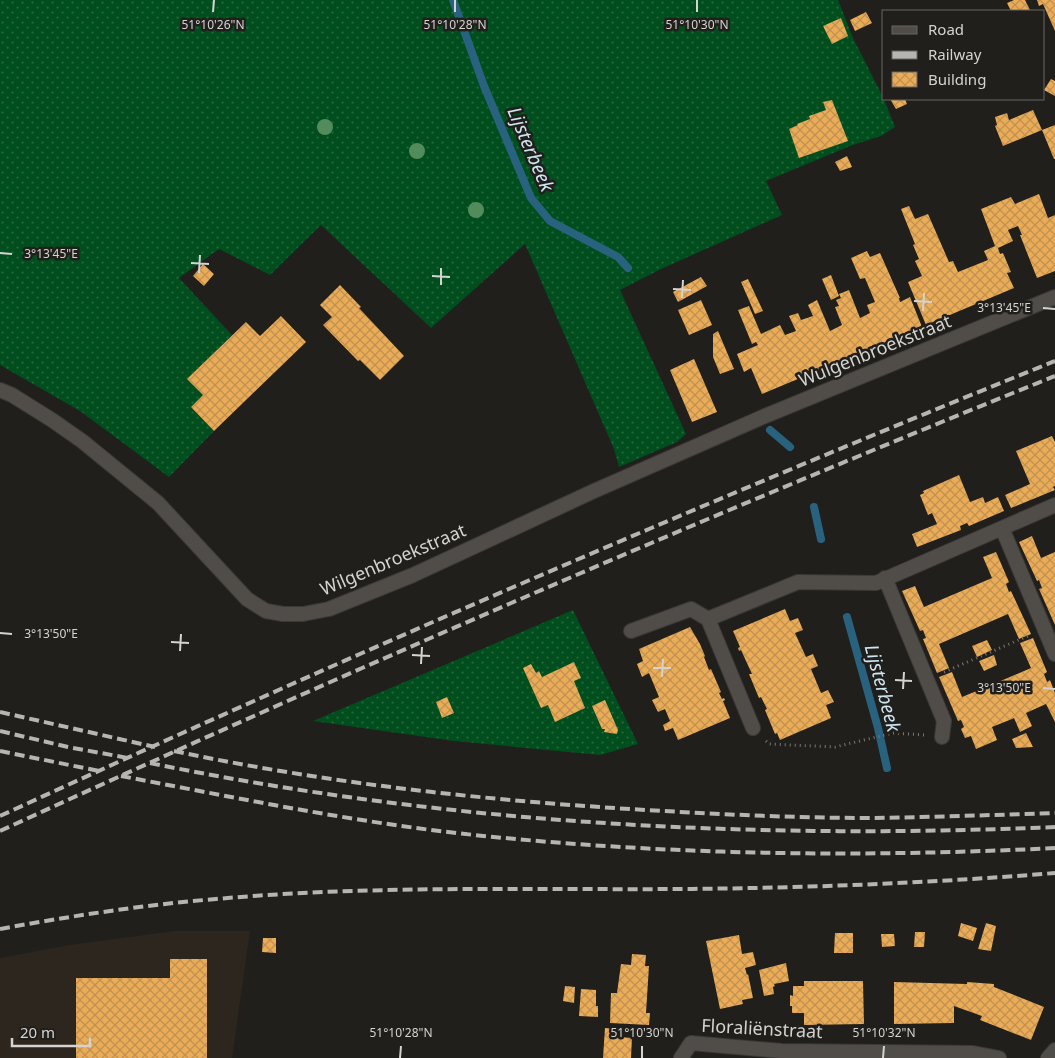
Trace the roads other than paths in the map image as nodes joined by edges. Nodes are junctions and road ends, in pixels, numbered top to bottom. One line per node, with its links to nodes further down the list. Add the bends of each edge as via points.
1 (1055, 297): 3 (street, Wulgenbroekstraat)
2 (0, 390): 3 (street, Wilgenbroekstraat, via 82,441 158,503 247,598 266,611 283,614 329,609 413,575)
3 (765, 416)
4 (1055, 505): 5 (street)
5 (1002, 528): 6 (street); 9 (street)
6 (885, 578): 7 (street, via 876,582 798,582); 11 (street, via 944,721)
7 (708, 619): 8 (street, via 691,609); 10 (street)
8 (631, 631)
9 (1055, 654)
10 (753, 728)
11 (942, 737)
12 (1055, 1050): 15 (street)
13 (681, 1058): 14 (street, Floraliënstraat, via 691,1043 782,1051 973,1053)
14 (999, 1058)
15 (1048, 1058)

